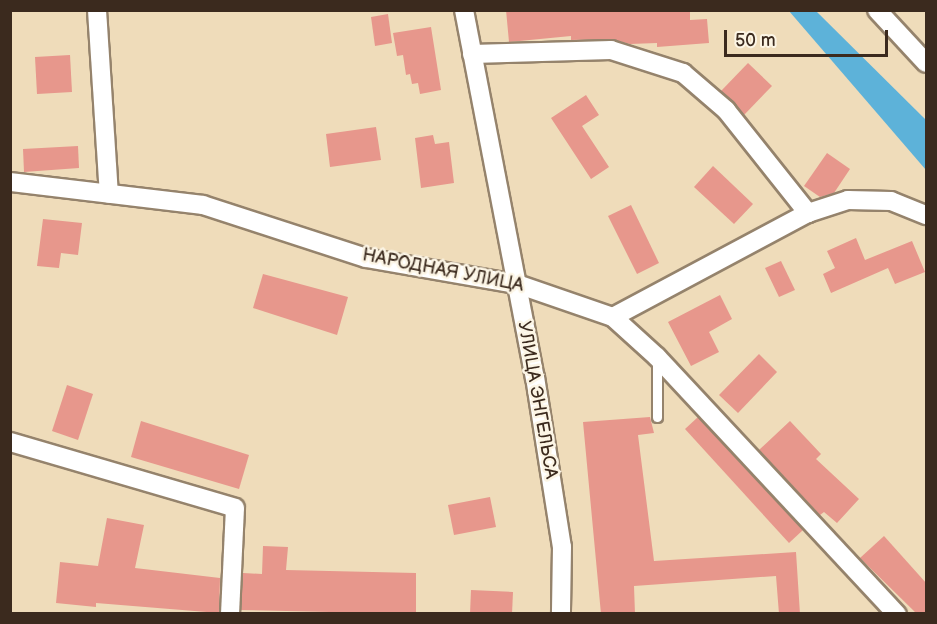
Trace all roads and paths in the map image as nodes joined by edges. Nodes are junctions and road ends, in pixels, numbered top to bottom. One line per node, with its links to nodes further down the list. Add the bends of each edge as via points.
1 (97, 10): 7 (street)
2 (464, 10): 4 (street, УЛИЦА ЭНГЕЛЬСА)
3 (877, 10): 5 (street)
4 (472, 54): 8 (street, via 611,50 683,73 726,110); 10 (street, УЛИЦА ЭНГЕЛЬСА)
5 (927, 63)
6 (10, 182): 7 (street, НАРОДНАЯ УЛИЦА)
7 (109, 194): 10 (street, НАРОДНАЯ УЛИЦА, via 202,205 366,258)
8 (808, 213): 9 (street, via 848,200 891,201); 11 (street)
9 (927, 215)
10 (517, 284): 11 (street, НАРОДНАЯ УЛИЦА); 16 (street, УЛИЦА ЭНГЕЛЬСА, via 562,547)
11 (613, 317): 12 (street, НАРОДНАЯ УЛИЦА)
12 (657, 357): 13 (lane); 17 (street, НАРОДНАЯ УЛИЦА)
13 (657, 417)
14 (10, 442): 15 (street, via 235,508)
15 (230, 614)
16 (561, 614)
17 (897, 614)

